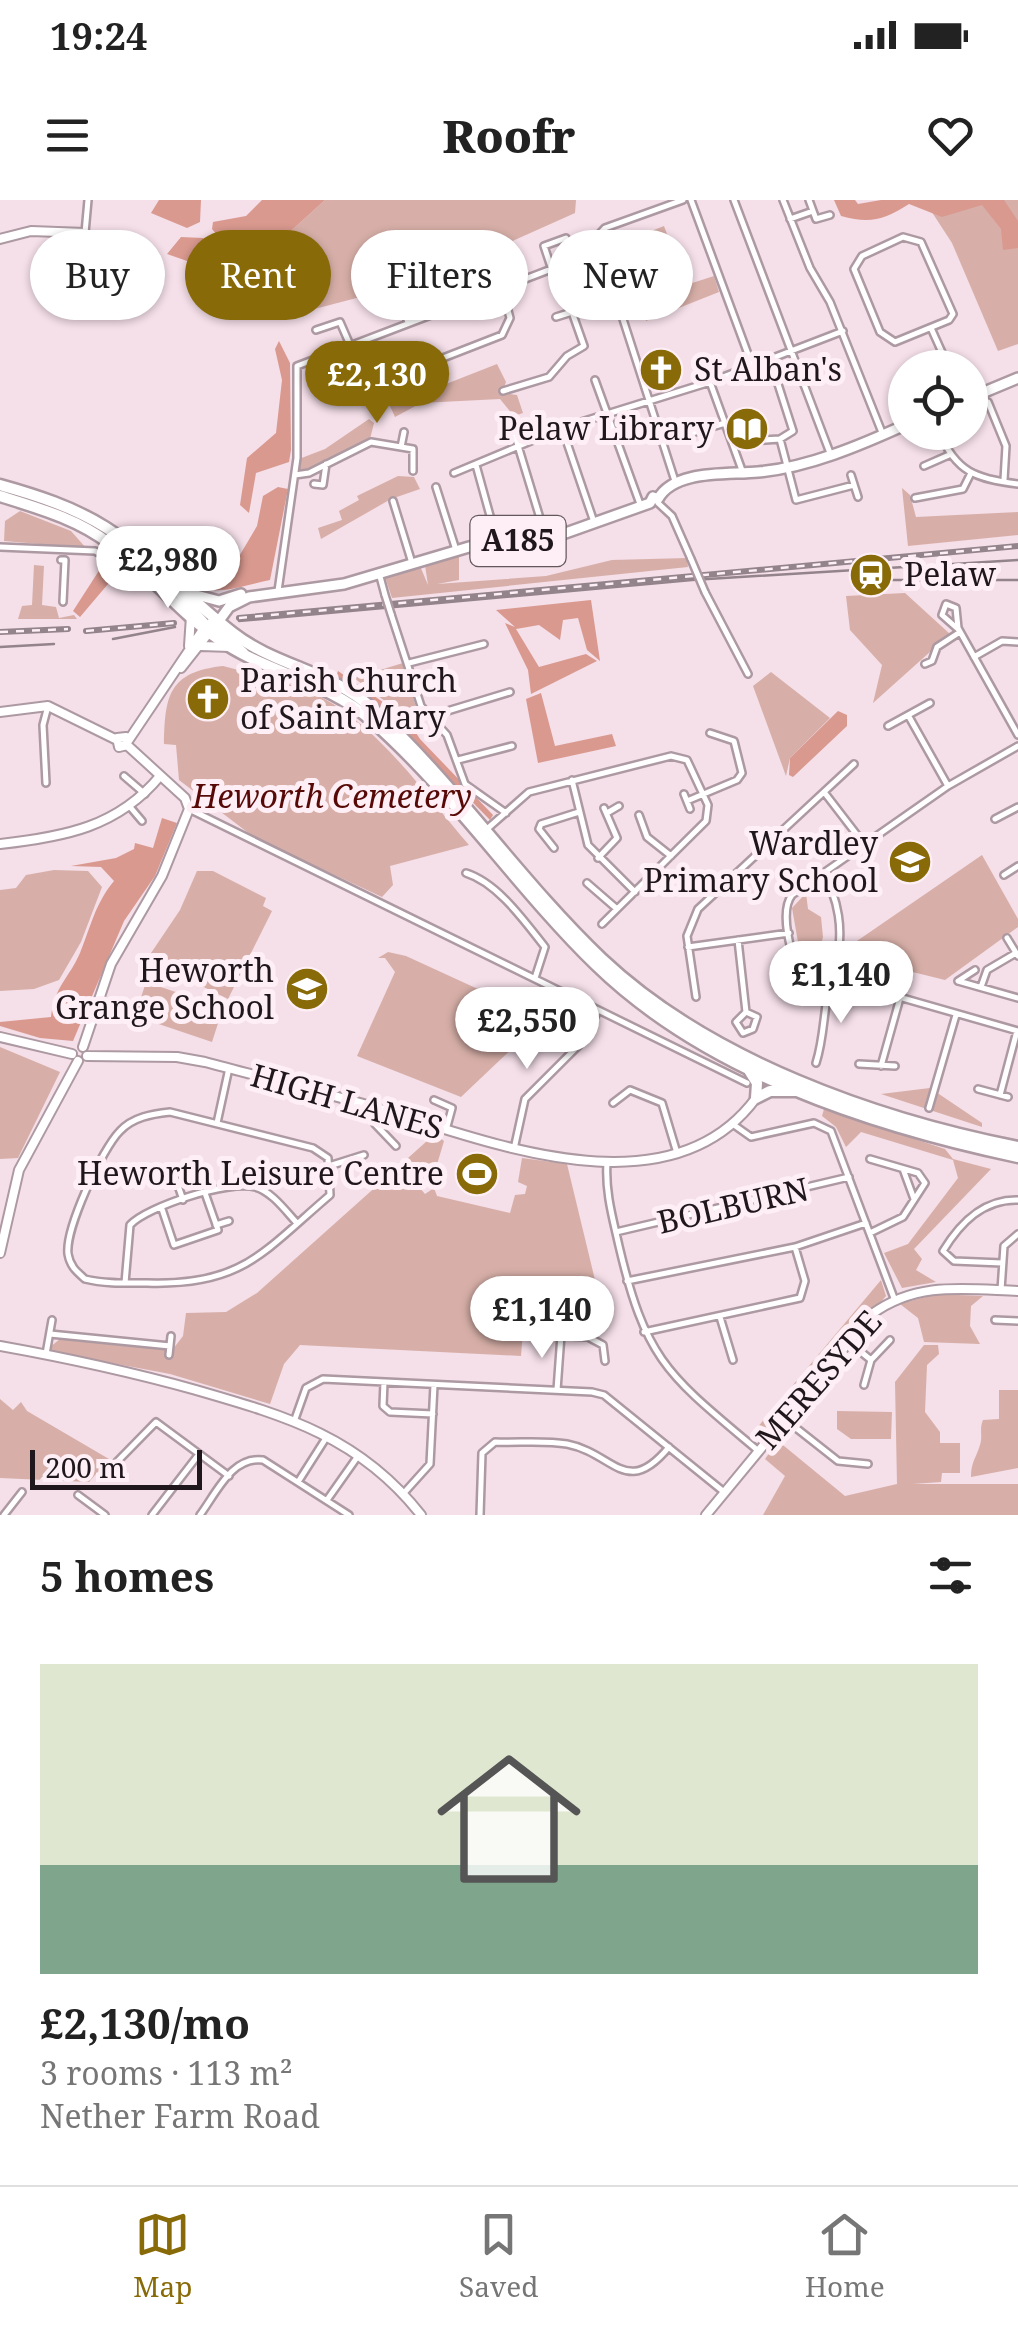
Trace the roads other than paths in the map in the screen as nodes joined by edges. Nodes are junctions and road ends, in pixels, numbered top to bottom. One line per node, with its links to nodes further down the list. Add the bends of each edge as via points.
1 (88, 200): 9 (street)
2 (687, 200): 10 (street); 31 (street)
3 (734, 200): 26 (street)
4 (783, 200): 8 (street)
5 (809, 200): 6 (street)
6 (813, 210): 7 (street, via 816,220); 8 (street)
7 (830, 215)
8 (790, 219): 23 (street)
9 (85, 230)
10 (603, 230)
11 (30, 231): 12 (street)
12 (0, 239)
13 (548, 244): 14 (street, via 540,247)
14 (548, 262)
15 (406, 320): 20 (street)
16 (416, 320): 20 (street)
17 (509, 320): 28 (street, via 502,335 378,384 351,383)
18 (575, 320): 25 (street)
19 (624, 320): 37 (street)
20 (408, 323): 24 (street)
21 (931, 328): 21 (street, via 895,342 883,337 854,273 858,260 904,237 921,242 953,314); 27 (street)
22 (316, 330): 24 (street, via 344,321)
23 (843, 331): 26 (street); 45 (street)
24 (350, 345): 28 (street)
25 (584, 346): 29 (street); 35 (street, via 549,377)
26 (793, 350): 30 (street); 52 (street)
27 (941, 350)
28 (335, 351): 62 (street, via 297,366)
29 (587, 356)
30 (770, 359): 31 (street); 46 (street, via 794,428)
31 (752, 365): 34 (street)
32 (1018, 378): 36 (main road)
33 (596, 380): 39 (street)
34 (710, 382): 37 (street); 41 (street)
35 (505, 389)
36 (988, 390)
37 (648, 400): 39 (street); 47 (street)
38 (988, 402): 64 (street, via 1006,446)
39 (606, 412): 42 (street); 75 (street)
40 (509, 416): 49 (street)
41 (725, 423): 47 (street); 48 (street)
42 (562, 428): 49 (street); 76 (street)
43 (404, 432): 50 (street)
44 (888, 433): 45 (main road)
45 (883, 435): 52 (main road)
46 (780, 439): 48 (street); 56 (street)
47 (662, 442): 66 (street)
48 (732, 442): 60 (street)
49 (519, 446): 55 (street); 77 (street)
50 (402, 447): 54 (street, via 370,442); 58 (street, via 415,451)
51 (947, 450): 53 (street)
52 (830, 453): 56 (main road)
53 (949, 455): 57 (street); 61 (street)
54 (326, 464): 62 (street); 65 (street, via 322,485)
55 (476, 464): 59 (street); 78 (street)
56 (786, 466): 60 (main road); 67 (street, via 791,494 799,501)
57 (924, 466)
58 (413, 470)
59 (454, 473)
60 (742, 473): 66 (main road)
61 (971, 473): 64 (street); 73 (street, via 963,489)
62 (295, 475): 87 (street)
63 (850, 475): 67 (street)
64 (1004, 481): 68 (street)
65 (314, 484)
66 (676, 484): 75 (main road, A185)
67 (854, 484): 72 (street)
68 (1018, 484)
69 (0, 485): 85 (highway, via 88,517)
70 (436, 486): 80 (street)
71 (0, 496): 90 (highway, via 62,516 102,538)
72 (858, 498)
73 (915, 498)
74 (394, 501): 83 (street)
75 (648, 501): 76 (main road, A185); 102 (street, bridge, via 672,516)
76 (594, 522): 77 (main road, A185)
77 (546, 538): 78 (main road, A185)
78 (497, 544): 80 (main road, A185)
79 (0, 547): 81 (street)
80 (456, 550): 83 (main road, A185)
81 (106, 557)
82 (61, 560): 89 (street)
83 (412, 563): 84 (main road, A185)
84 (379, 573): 87 (main road, A185); 99 (street, bridge)
85 (164, 577): 86 (highway); 91 (street)
86 (182, 591): 88 (main road, A185); 91 (highway)
87 (278, 591): 88 (main road, A185)
88 (229, 601): 91 (main road)
89 (63, 602)
90 (191, 616): 91 (highway); 97 (street)
91 (211, 625): 95 (street); 96 (highway); 97 (street); 137 (highway, via 321,674 370,706)
92 (960, 631): 92 (street, via 942,615 943,606 955,605); 98 (street); 100 (street)
93 (1018, 642): 98 (street, via 1002,641)
94 (484, 644): 99 (street)
95 (200, 646): 96 (street); 101 (street)
96 (236, 650): 137 (highway, via 320,685 370,718)
97 (188, 651): 101 (street)
98 (974, 657): 109 (street)
99 (409, 664): 110 (street, via 420,706)
100 (925, 664)
101 (178, 672): 114 (street)
102 (748, 674)
103 (510, 692): 110 (street)
104 (930, 703): 108 (street)
105 (48, 706): 107 (street); 114 (street); 122 (street)
106 (1018, 708): 109 (street)
107 (0, 712)
108 (908, 715): 111 (street); 123 (street)
109 (1006, 715): 113 (street)
110 (431, 716): 117 (street)
111 (888, 726)
112 (710, 733): 126 (street, via 734,741 743,769 737,780)
113 (1018, 735)
114 (124, 740): 120 (street)
115 (512, 746): 117 (street)
116 (1018, 746): 123 (street)
117 (458, 760): 132 (street, via 465,784)
118 (854, 764): 124 (street)
119 (124, 776): 125 (street)
120 (160, 776): 125 (street); 130 (street, via 186,798)
121 (572, 780): 126 (street, via 677,756 690,764); 132 (street, via 529,792); 133 (street)
122 (46, 783)
123 (948, 786): 139 (street)
124 (824, 792): 139 (street); 154 (street, via 703,903 689,926)
125 (145, 794): 129 (street)
126 (704, 795): 131 (street, via 685,798); 141 (street, via 706,821)
127 (619, 806): 142 (street, via 606,811 617,838)
128 (1018, 807): 135 (street)
129 (131, 808): 136 (street); 138 (street, via 92,826)
130 (189, 809): 158 (street); 169 (street, via 162,876 111,964)
131 (690, 809)
132 (506, 812): 137 (street)
133 (580, 812): 140 (street, via 541,824); 142 (street)
134 (639, 815): 141 (street, via 647,837)
135 (995, 819)
136 (142, 821)
137 (483, 833): 172 (highway, via 610,978 675,1027); 191 (highway, via 603,960 681,1021 795,1078)
138 (0, 844)
139 (864, 844): 145 (street)
140 (554, 848)
141 (671, 856): 148 (street)
142 (598, 858): 148 (street)
143 (1018, 866): 146 (street)
144 (466, 873): 158 (street, via 515,910 546,946)
145 (822, 873): 151 (street, via 786,900); 156 (street, via 837,914)
146 (1004, 874)
147 (588, 883): 149 (street)
148 (635, 892): 149 (street)
149 (618, 910): 150 (street)
150 (602, 924)
151 (790, 932): 153 (street); 159 (street, via 798,967)
152 (1008, 938): 155 (street)
153 (738, 940): 154 (street); 165 (street)
154 (688, 947): 161 (street)
155 (1017, 955): 160 (street, via 987,970)
156 (836, 960)
157 (975, 970): 160 (street, via 958,981)
158 (535, 978): 164 (street)
159 (832, 978): 162 (street); 170 (street)
160 (981, 987): 163 (street)
161 (696, 996)
162 (900, 998): 166 (street); 173 (street)
163 (1018, 998)
164 (597, 1012): 176 (street); 190 (street, via 587,1037 524,1099)
165 (746, 1012): 165 (street, via 756,1020 743,1033 736,1022)
166 (956, 1014): 167 (street); 184 (street)
167 (1018, 1031): 179 (street)
168 (0, 1038): 169 (street, HIGH LANES)
169 (80, 1054): 175 (street, HIGH LANES, via 177,1057); 213 (street, via 19,1170)
170 (816, 1064)
171 (859, 1064): 173 (street)
172 (745, 1066): 178 (highway); 181 (highway, via 758,1083)
173 (881, 1066): 174 (street)
174 (895, 1066)
175 (228, 1068): 185 (street, HIGH LANES); 186 (street)
176 (748, 1084)
177 (978, 1089): 179 (street)
178 (802, 1091): 181 (highway); 191 (highway, via 917,1132)
179 (1000, 1095): 180 (street)
180 (1008, 1097)
181 (756, 1098): 187 (street, HIGH LANES)
182 (434, 1100): 188 (street, via 452,1108)
183 (612, 1104): 192 (street, via 630,1090 662,1103)
184 (929, 1108)
185 (380, 1109): 188 (street, HIGH LANES); 189 (street, via 375,1124)
186 (217, 1123): 196 (street, via 313,1148); 216 (street, via 170,1112 145,1115 106,1148 68,1251 72,1268 85,1279)
187 (734, 1124): 192 (street, HIGH LANES, via 704,1146); 199 (street, via 751,1137 804,1124 825,1126)
188 (446, 1130): 190 (street, HIGH LANES)
189 (396, 1146)
190 (514, 1149): 195 (street, HIGH LANES)
191 (1017, 1149)
192 (677, 1153): 195 (street, HIGH LANES)
193 (364, 1155): 196 (street)
194 (870, 1158): 198 (street)
195 (607, 1163): 209 (street)
196 (330, 1166): 206 (street, via 330,1195)
197 (172, 1168): 201 (street)
198 (903, 1169): 203 (street); 203 (street, via 924,1178)
199 (849, 1177): 207 (street); 209 (street, BOLBURN)
200 (205, 1193): 201 (street); 206 (street, via 230,1185 256,1187); 208 (street)
201 (183, 1200): 204 (street)
202 (1018, 1200): 214 (street, via 981,1208 943,1251 950,1260)
203 (915, 1201): 210 (street, via 896,1223)
204 (162, 1209): 208 (street, via 174,1245 218,1230); 216 (street, via 130,1225)
205 (229, 1221): 208 (street)
206 (297, 1223): 216 (street, via 262,1253 212,1281)
207 (866, 1223): 210 (street); 212 (street)
208 (216, 1225)
209 (616, 1232): 215 (street)
210 (870, 1234): 219 (street)
211 (1018, 1234): 214 (street, via 1006,1242)
212 (794, 1247): 215 (street); 220 (street, via 804,1282 800,1298)
213 (0, 1252)
214 (1002, 1263): 217 (street)
215 (626, 1281): 224 (street)
216 (125, 1283)
217 (1001, 1290): 218 (street, MERESYDE); 219 (street, MERESYDE, via 916,1290)
218 (1018, 1291)
219 (894, 1298): 230 (street, MERESYDE)
220 (720, 1317): 224 (street); 235 (street)
221 (52, 1320): 226 (street)
222 (995, 1320): 223 (street)
223 (1018, 1320)
224 (644, 1332): 247 (street, via 672,1375)
225 (524, 1333): 228 (street)
226 (50, 1334): 232 (street); 233 (street)
227 (171, 1336): 232 (street)
228 (561, 1336): 237 (street, via 588,1337 602,1345); 241 (street)
229 (890, 1340): 236 (street)
230 (848, 1342): 236 (street); 244 (street, MERESYDE)
231 (0, 1346): 233 (street)
232 (170, 1346): 234 (street)
233 (46, 1354): 243 (street, via 123,1368)
234 (169, 1355)
235 (734, 1360)
236 (871, 1360): 240 (street)
237 (605, 1361)
238 (384, 1382): 239 (street); 242 (street, via 383,1406 390,1412); 243 (street, via 313,1382)
239 (434, 1385): 241 (street); 242 (street)
240 (864, 1385)
241 (557, 1390): 246 (street, via 604,1395)
242 (433, 1414): 256 (street, via 430,1464)
243 (295, 1418): 245 (street)
244 (784, 1418): 247 (street, MERESYDE); 250 (street, via 838,1461)
245 (328, 1435): 249 (street); 253 (street)
246 (669, 1448): 255 (street); 265 (street, via 648,1471 634,1473 568,1444 495,1442 482,1453)
247 (756, 1448): 255 (street, MERESYDE)
248 (199, 1454): 251 (street, via 156,1422 109,1470); 252 (street); 261 (street)
249 (358, 1456): 256 (street); 258 (street)
250 (868, 1464)
251 (114, 1475)
252 (228, 1476): 253 (street, via 250,1458); 262 (street)
253 (298, 1482): 258 (street)
254 (22, 1492): 259 (street)
255 (724, 1492): 266 (street, MERESYDE)
256 (403, 1494): 264 (street)
257 (78, 1495): 260 (street)
258 (327, 1500): 263 (street)
259 (4, 1515)
260 (105, 1515)
261 (152, 1515)
262 (200, 1515)
263 (348, 1515)
264 (421, 1515)
265 (480, 1515)
266 (706, 1515)

